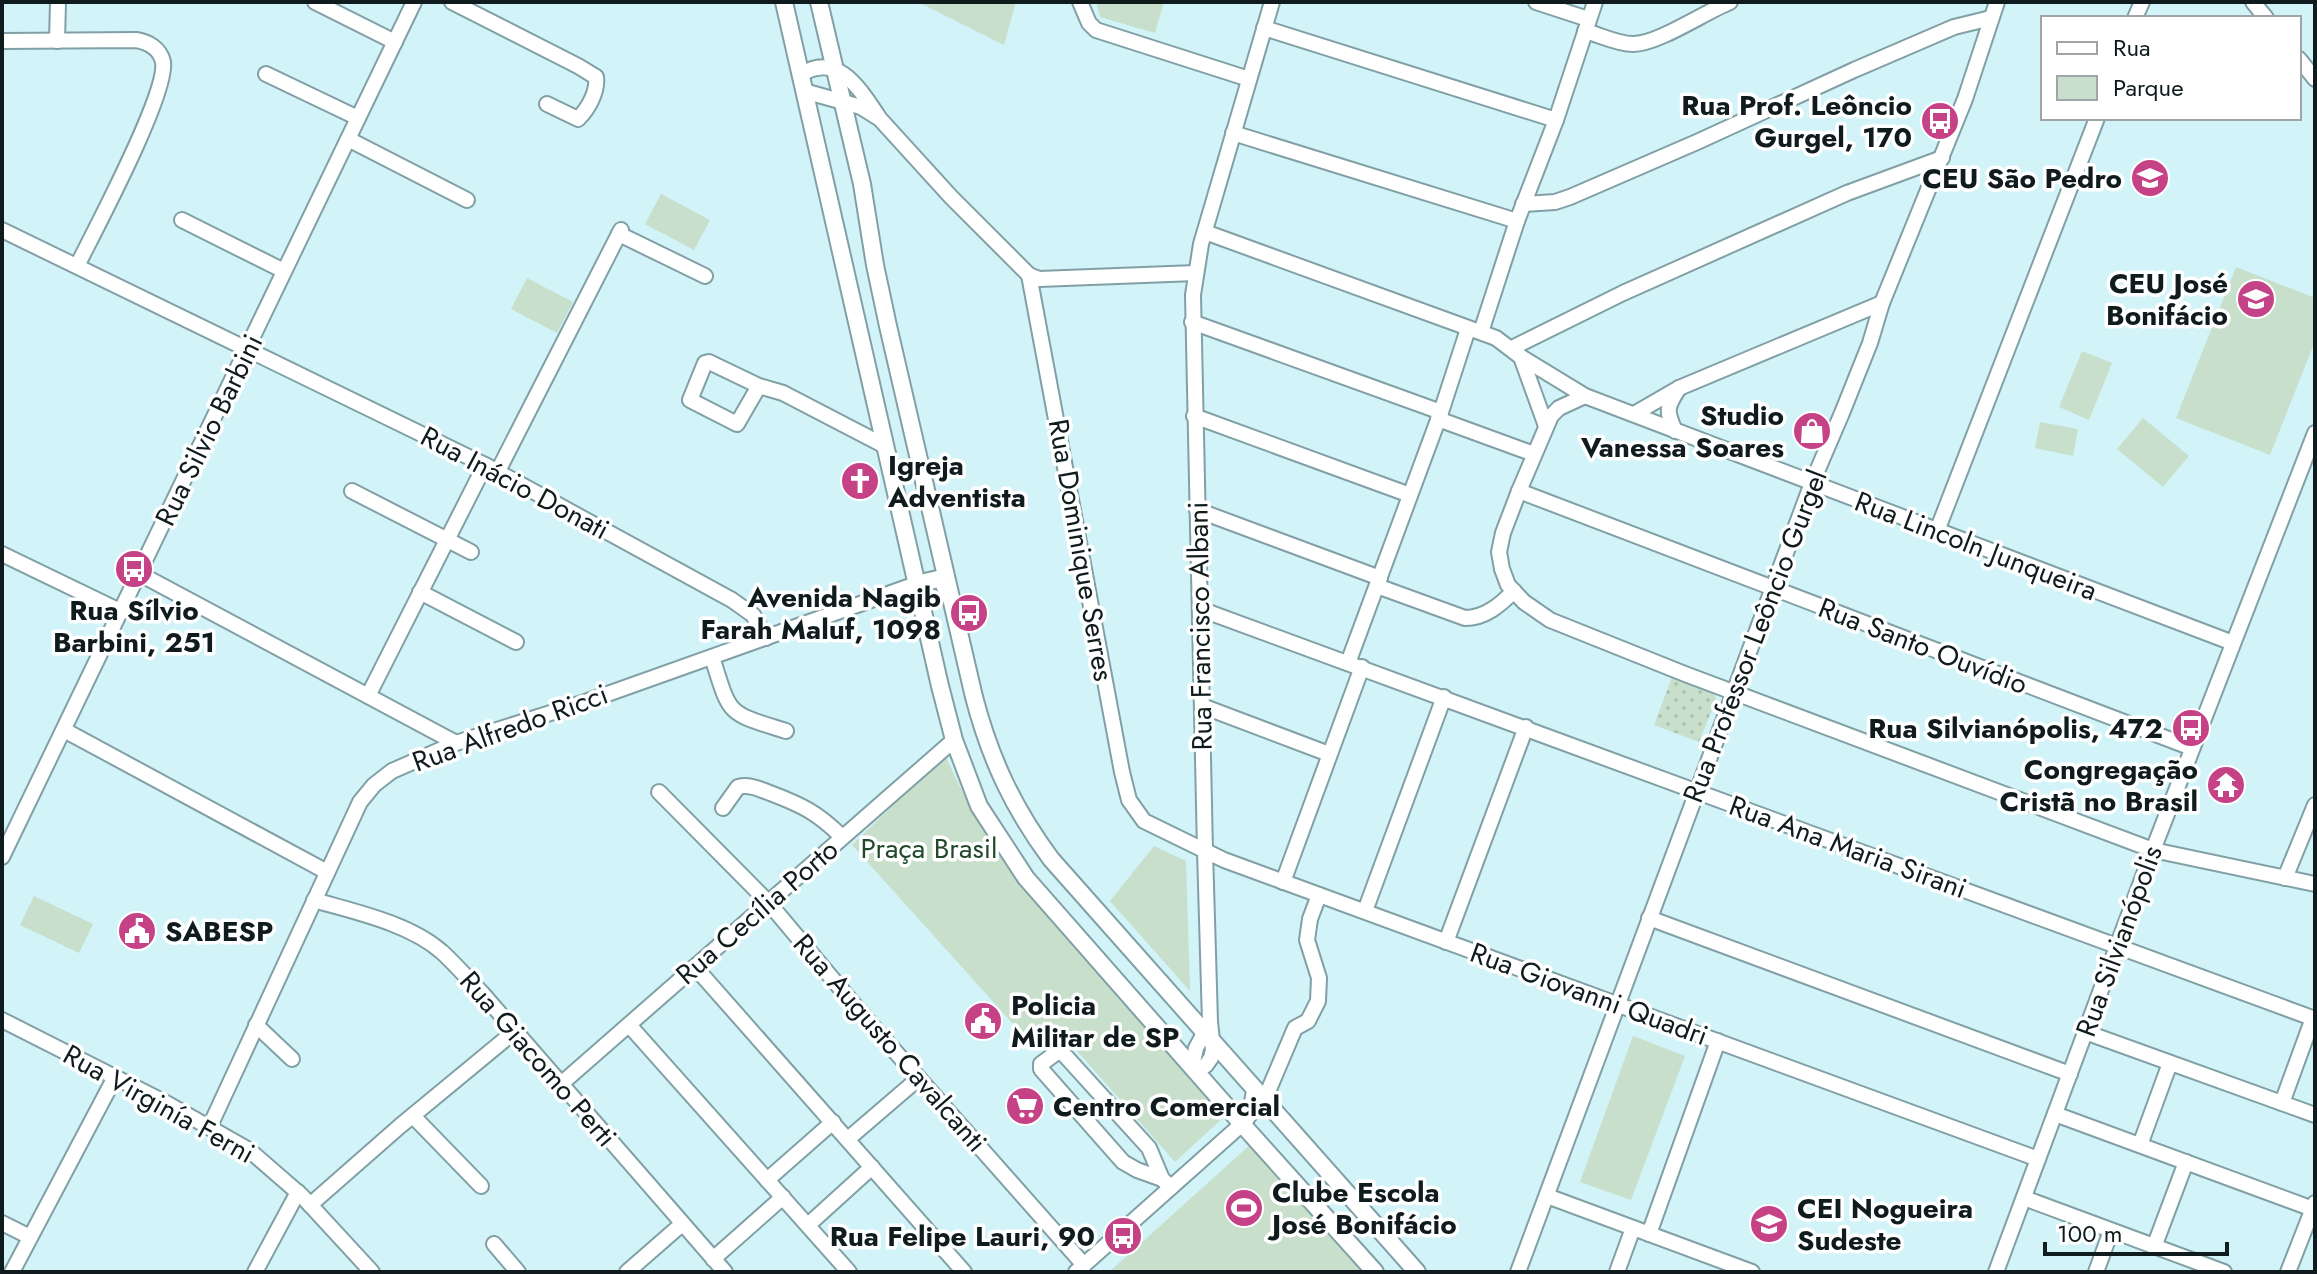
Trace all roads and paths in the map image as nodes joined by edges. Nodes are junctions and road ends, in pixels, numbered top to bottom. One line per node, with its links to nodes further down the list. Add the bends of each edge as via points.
1 (58, 2): 18 (street)
2 (315, 2): 19 (street)
3 (414, 2): 19 (street, Rua Silvio Barbini)
4 (452, 2): 27 (street, via 596,77 597,87 578,119)
5 (784, 2): 25 (main road)
6 (819, 2): 21 (main road)
7 (1080, 2): 23 (street, via 1096,30)
8 (1270, 2): 16 (street, Rua Francisco Albani)
9 (1536, 2): 15 (street)
10 (1595, 2): 15 (street)
11 (1730, 2): 13 (street)
12 (1997, 2): 14 (street, Rua Professor Leôncio Gurgel)
13 (1710, 6): 15 (street, via 1668,33 1638,44)
14 (1991, 18): 34 (street, Rua Professor Leôncio Gurgel); 36 (street, via 1954,27 1570,197)
15 (1587, 25): 30 (street)
16 (1264, 28): 23 (street, Rua Francisco Albani); 30 (street)
17 (2, 41): 18 (street)
18 (57, 41): 41 (street, via 147,42 163,63 157,94 129,162)
19 (395, 42): 28 (street, Rua Silvio Barbini)
20 (2301, 62): 24 (street)
21 (834, 69): 25 (street, via 818,66); 26 (main road); 29 (street, via 863,94)
22 (266, 74): 28 (street)
23 (1249, 79): 32 (street, Rua Francisco Albani)
24 (2315, 79)
25 (802, 83): 26 (street); 60 (main road)
26 (842, 102): 29 (street); 78 (main road)
27 (547, 104)
28 (358, 118): 33 (street, Rua Silvio Barbini)
29 (880, 119): 44 (street)
30 (1556, 120): 36 (street)
31 (2096, 120): 68 (street)
32 (1233, 133): 38 (street); 40 (street, Rua Francisco Albani)
33 (348, 139): 35 (street); 42 (street, Rua Silvio Barbini)
34 (1942, 158): 46 (street, Rua Professor Leôncio Gurgel); 50 (street, via 1847,193 1623,293)
35 (467, 200)
36 (1523, 204): 38 (street)
37 (182, 220): 42 (street)
38 (1517, 221): 48 (street)
39 (2, 230): 41 (street, Rua Inácio Donati)
40 (1205, 232): 43 (street, Rua Francisco Albani); 48 (street, Rua Lincoln Junqueira)
41 (77, 266): 49 (street, Rua Inácio Donati)
42 (284, 271): 49 (street, Rua Silvio Barbini)
43 (1196, 273): 44 (street, via 1039,279); 47 (street, Rua Francisco Albani)
44 (1029, 275): 101 (street, Rua Dominique Serres, via 1122,772 1129,800)
45 (705, 276): 62 (street, via 620,232 535,403)
46 (1882, 303): 52 (street); 63 (street, Rua Professor Leôncio Gurgel)
47 (1192, 322): 55 (street, Rua Francisco Albani); 56 (street)
48 (1475, 330): 50 (street, Rua Lincoln Junqueira); 56 (street)
49 (247, 350): 62 (street, Rua Inácio Donati); 72 (street, Rua Silvio Barbini)
50 (1516, 352): 53 (street, Rua Lincoln Junqueira); 57 (street)
51 (759, 386): 51 (street, via 706,362 690,400 737,424); 60 (street)
52 (1679, 388): 54 (street); 58 (street, via 1668,404)
53 (1581, 393): 54 (street, Rua Lincoln Junqueira); 57 (street, via 1559,408)
54 (1634, 414): 58 (street, Rua Lincoln Junqueira)
55 (1194, 416): 66 (street); 67 (street, Rua Francisco Albani)
56 (1440, 416): 61 (street); 66 (street)
57 (1546, 426): 61 (street)
58 (1675, 431): 63 (street, Rua Lincoln Junqueira)
59 (2315, 433): 83 (street, Rua Silvianópolis)
60 (885, 446): 74 (main road)
61 (1534, 454): 65 (street)
62 (492, 468): 69 (street); 81 (street, Rua Inácio Donati, via 732,600 753,615)
63 (1812, 483): 68 (street, Rua Lincoln Junqueira); 75 (street, Rua Professor Leôncio Gurgel)
64 (352, 491): 69 (street)
65 (1519, 491): 75 (street, Rua Santo Ouvídio); 76 (street, via 1499,552)
66 (1410, 495): 73 (street)
67 (1197, 510): 73 (street); 79 (street, Rua Francisco Albani)
68 (1937, 531): 83 (street, Rua Lincoln Junqueira)
69 (447, 538): 70 (street); 77 (street)
70 (471, 552)
71 (2, 554): 80 (street)
72 (140, 574): 80 (street, Rua Silvio Barbini); 87 (street)
73 (1378, 582): 76 (street, via 1465,618 1485,614); 85 (street)
74 (916, 584): 78 (main road, via 938,579); 81 (street, Rua Alfredo Ricci); 93 (main road)
75 (1772, 588): 86 (street, Rua Professor Leôncio Gurgel); 95 (street, Rua Santo Ouvídio)
76 (1514, 591): 86 (street, via 1550,620)
77 (420, 592): 82 (street); 87 (street)
78 (952, 598): 124 (main road, via 983,730 1031,833)
79 (1200, 609): 85 (street, Rua Ana Maria Sirani); 89 (street, Rua Francisco Albani)
80 (122, 612): 91 (street, Rua Silvio Barbini)
81 (766, 638): 84 (street, Rua Alfredo Ricci)
82 (516, 642)
83 (2233, 643): 95 (street, Rua Silvianópolis)
84 (712, 657): 92 (street, via 731,709); 94 (street, Rua Alfredo Ricci)
85 (1355, 665): 88 (street, Rua Ana Maria Sirani); 96 (street)
86 (1733, 691): 97 (street, Rua Professor Leôncio Gurgel); 103 (street)
87 (368, 696): 94 (street)
88 (1444, 697): 90 (street, Rua Ana Maria Sirani); 113 (street)
89 (1202, 706): 96 (street); 104 (street, Rua Francisco Albani)
90 (1526, 727): 97 (street, Rua Ana Maria Sirani); 115 (street)
91 (64, 730): 105 (street, Rua Silvio Barbini); 106 (street)
92 (786, 731)
93 (954, 740): 102 (street, Rua Cecília Porto); 129 (main road, via 979,806 1026,878)
94 (456, 743): 106 (street, Rua Alfredo Ricci, via 392,771 374,785 360,802)
95 (2192, 748): 103 (street, Rua Silvianópolis)
96 (1329, 754): 108 (street)
97 (1696, 791): 114 (street, Rua Professor Leôncio Gurgel); 116 (street, Rua Ana Maria Sirani)
98 (659, 792): 112 (street, Rua Augusto Cavalcanti)
99 (2315, 805): 107 (street)
100 (723, 808): 102 (street, via 738,787 753,787 801,804)
101 (1144, 821): 104 (street, Rua Giovanni Quadri)
102 (842, 837): 112 (street, Rua Cecília Porto)
103 (2153, 850): 107 (street); 116 (street, Rua Silvianópolis)
104 (1205, 851): 108 (street, Rua Giovanni Quadri); 124 (street, Rua Francisco Albani)
105 (2, 857)
106 (327, 872): 111 (street, Rua Alfredo Ricci)
107 (2285, 878): 109 (street)
108 (1283, 882): 110 (street, Rua Giovanni Quadri)
109 (2315, 884)
110 (1319, 895): 113 (street, Rua Giovanni Quadri); 134 (street, via 1307,940 1319,978 1318,1001 1308,1021 1295,1028)
111 (314, 900): 121 (street, Rua Alfredo Ricci); 123 (street, Rua Giacomo Perti, via 377,918 421,938 453,963)
112 (768, 902): 117 (street, Rua Cecília Porto); 132 (street, Rua Augusto Cavalcanti)
113 (1365, 911): 115 (street, Rua Giovanni Quadri)
114 (1649, 918): 118 (street, Rua Professor Leôncio Gurgel); 130 (street)
115 (1446, 942): 118 (street, Rua Giovanni Quadri)
116 (2118, 945): 119 (street, Rua Ana Maria Sirani); 125 (street, Rua Silvianópolis)
117 (695, 967): 122 (street, Rua Cecília Porto); 140 (street)
118 (1617, 1005): 126 (street, Rua Giovanni Quadri); 153 (street, Rua Professor Leôncio Gurgel)
119 (2314, 1019): 135 (street)
120 (2, 1020): 131 (street, Rua Virginía Ferni)
121 (256, 1025): 127 (street); 142 (street, Rua Alfredo Ricci)
122 (629, 1025): 133 (street, Rua Cecília Porto); 149 (street)
123 (514, 1032): 133 (street, Rua Giacomo Perti); 138 (street)
124 (1209, 1032): 129 (street, Rua Francisco Albani, via 1211,1058); 134 (main road)
125 (2085, 1032): 128 (street); 130 (street, Rua Silvianópolis)
126 (1718, 1041): 146 (street, Rua Giovanni Quadri); 163 (street)
127 (292, 1059)
128 (2170, 1063): 135 (street); 145 (street)
129 (1194, 1069): 141 (main road)
130 (2070, 1074): 136 (street, Rua Silvianópolis)
131 (115, 1077): 142 (street, Rua Virginía Ferni); 164 (street)
132 (919, 1078): 143 (street); 170 (street, Rua Augusto Cavalcanti)
133 (561, 1084): 159 (street, Rua Giacomo Perti)
134 (1260, 1096): 139 (main road); 141 (main road)
135 (2282, 1103): 137 (street)
136 (2055, 1114): 145 (street); 146 (street, Rua Silvianópolis)
137 (2315, 1115)
138 (413, 1116): 151 (street); 156 (street)
139 (1279, 1117): 144 (main road, via 1264,1124); 180 (main road)
140 (833, 1122): 143 (street); 149 (street)
141 (1242, 1124): 144 (main road); 150 (street)
142 (210, 1126): 152 (street, Rua Virginía Ferni, via 249,1150)
143 (848, 1139): 148 (street)
144 (1256, 1139): 179 (main road)
145 (2140, 1145): 147 (street)
146 (2038, 1159): 155 (street, Rua Silvianópolis)
147 (2186, 1162): 157 (street); 166 (street)
148 (872, 1167): 160 (street); 178 (street)
149 (767, 1180): 154 (street)
150 (1167, 1183): 150 (street, via 1149,1148 1060,1050 1041,1064 1123,1162); 170 (street)
151 (481, 1186)
152 (298, 1192): 156 (street, Rua Virginía Ferni); 172 (street)
153 (1547, 1196): 161 (street); 181 (street, Rua Professor Leôncio Gurgel)
154 (783, 1197): 160 (street); 167 (street)
155 (2024, 1198): 162 (street); 184 (street, Rua Silvianópolis)
156 (310, 1205): 173 (street, Rua Virginía Ferni)
157 (2314, 1206): 187 (street)
158 (2, 1223): 164 (street)
159 (682, 1224): 167 (street, Rua Giacomo Perti); 175 (street)
160 (808, 1225): 177 (street)
161 (1633, 1228): 163 (street); 182 (street)
162 (2111, 1231): 166 (street); 185 (street)
163 (1649, 1234): 168 (street)
164 (30, 1237): 171 (street)
165 (494, 1244): 174 (street)
166 (2154, 1247): 169 (street)
167 (713, 1259): 176 (street, Rua Giacomo Perti)
168 (1712, 1265): 183 (street)
169 (2194, 1267): 186 (street)
170 (1080, 1269)
171 (12, 1272)
172 (255, 1272)
173 (372, 1272)
174 (518, 1272)
175 (627, 1272)
176 (725, 1272)
177 (849, 1272)
178 (964, 1272)
179 (1375, 1272)
180 (1417, 1272)
181 (1518, 1272)
182 (1617, 1272)
183 (1752, 1272)
184 (1996, 1272)
185 (2096, 1272)
186 (2224, 1272)
187 (2288, 1272)

